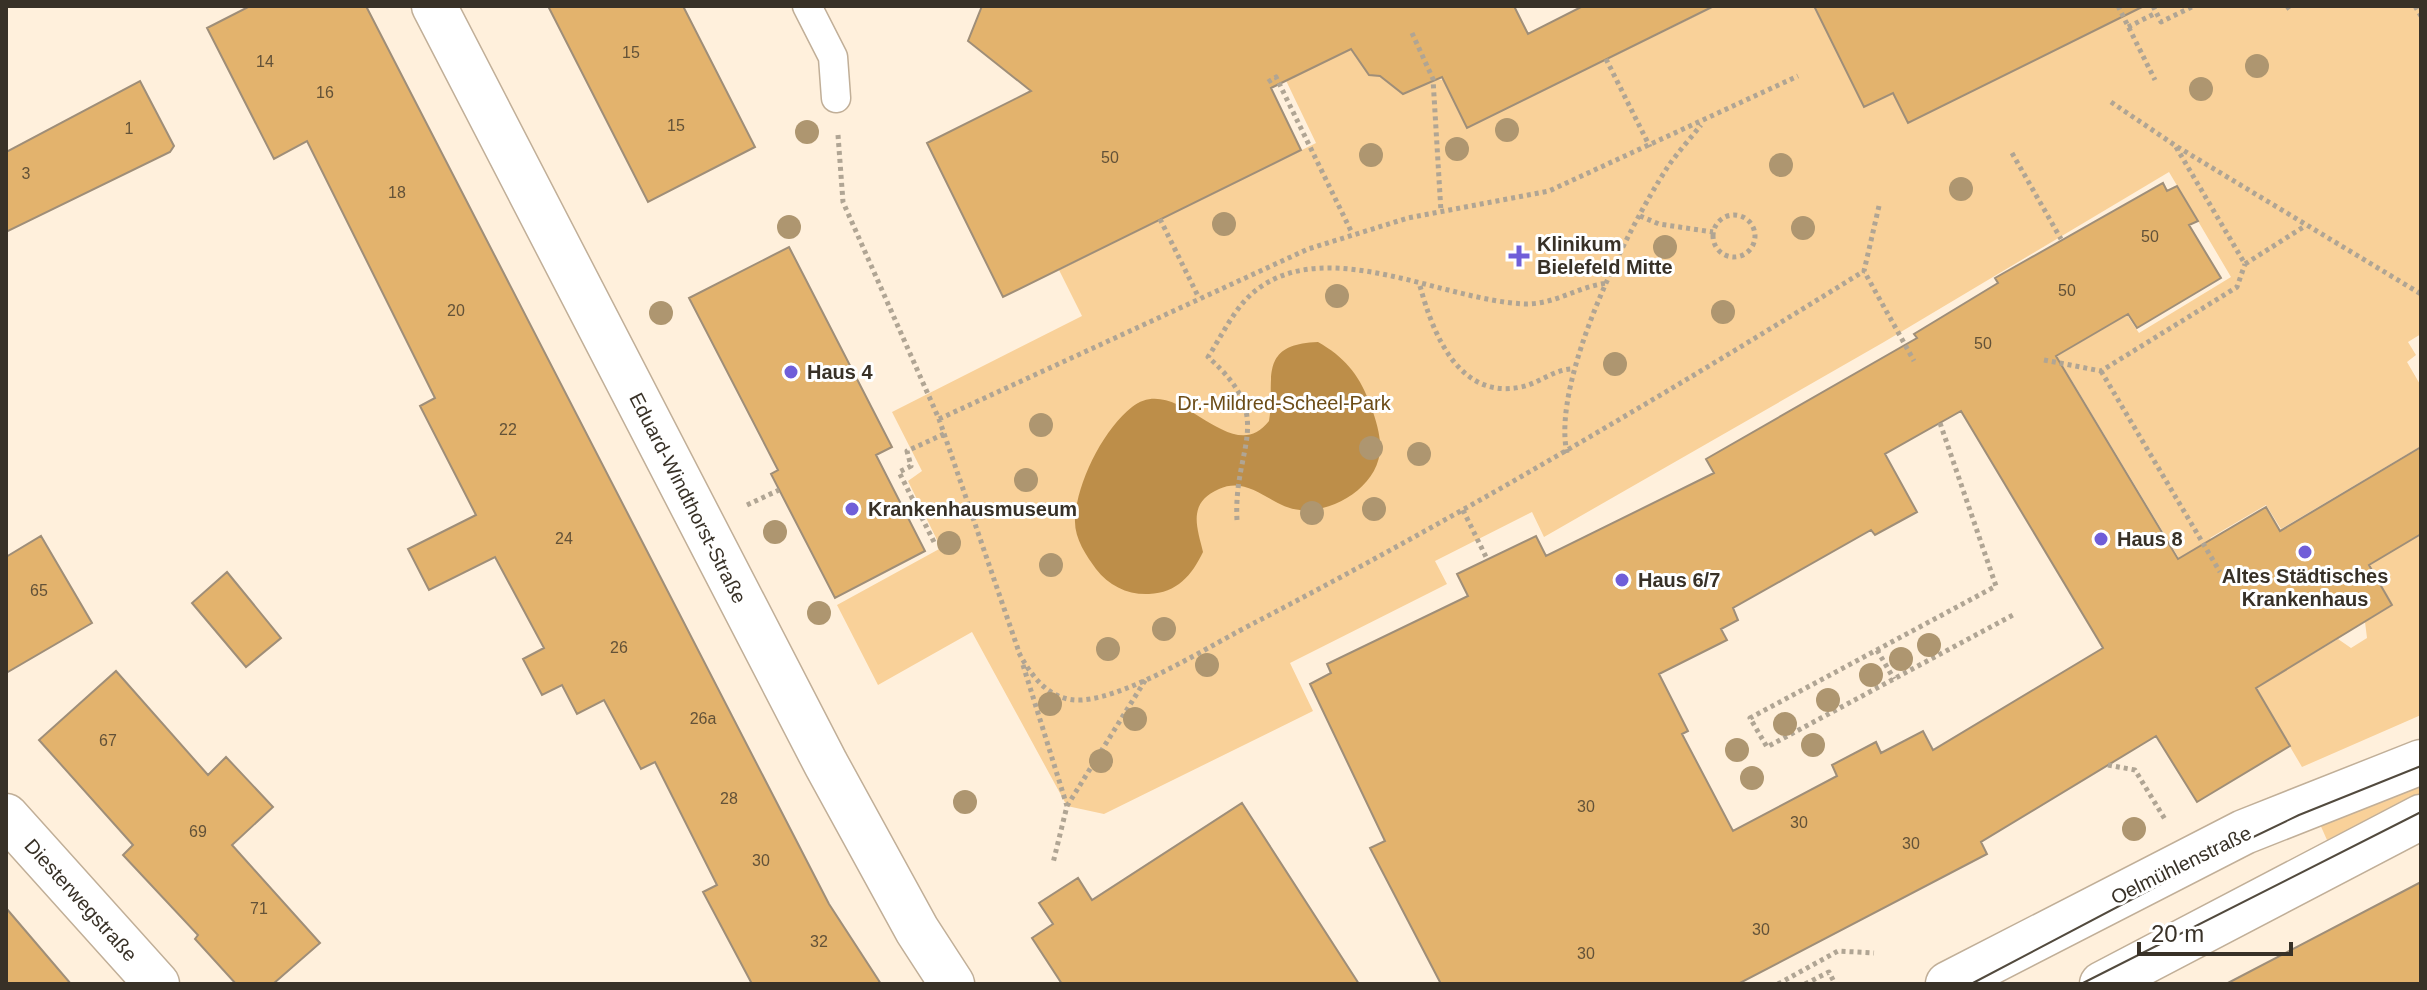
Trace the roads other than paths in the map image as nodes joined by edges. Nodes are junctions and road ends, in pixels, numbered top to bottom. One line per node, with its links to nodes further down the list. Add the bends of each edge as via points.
1 (434, 6): 8 (street, Eduard-Windthorst-Straße, via 826,764)
2 (807, 6): 3 (lane, via 833,57)
3 (836, 98)
4 (2421, 762): 9 (street, Oelmühlenstraße, via 2244,832)
5 (6, 816): 7 (street, Diesterwegstraße)
6 (2421, 817): 10 (street)
7 (157, 984)
8 (952, 984)
9 (1948, 984)
10 (2102, 984)

